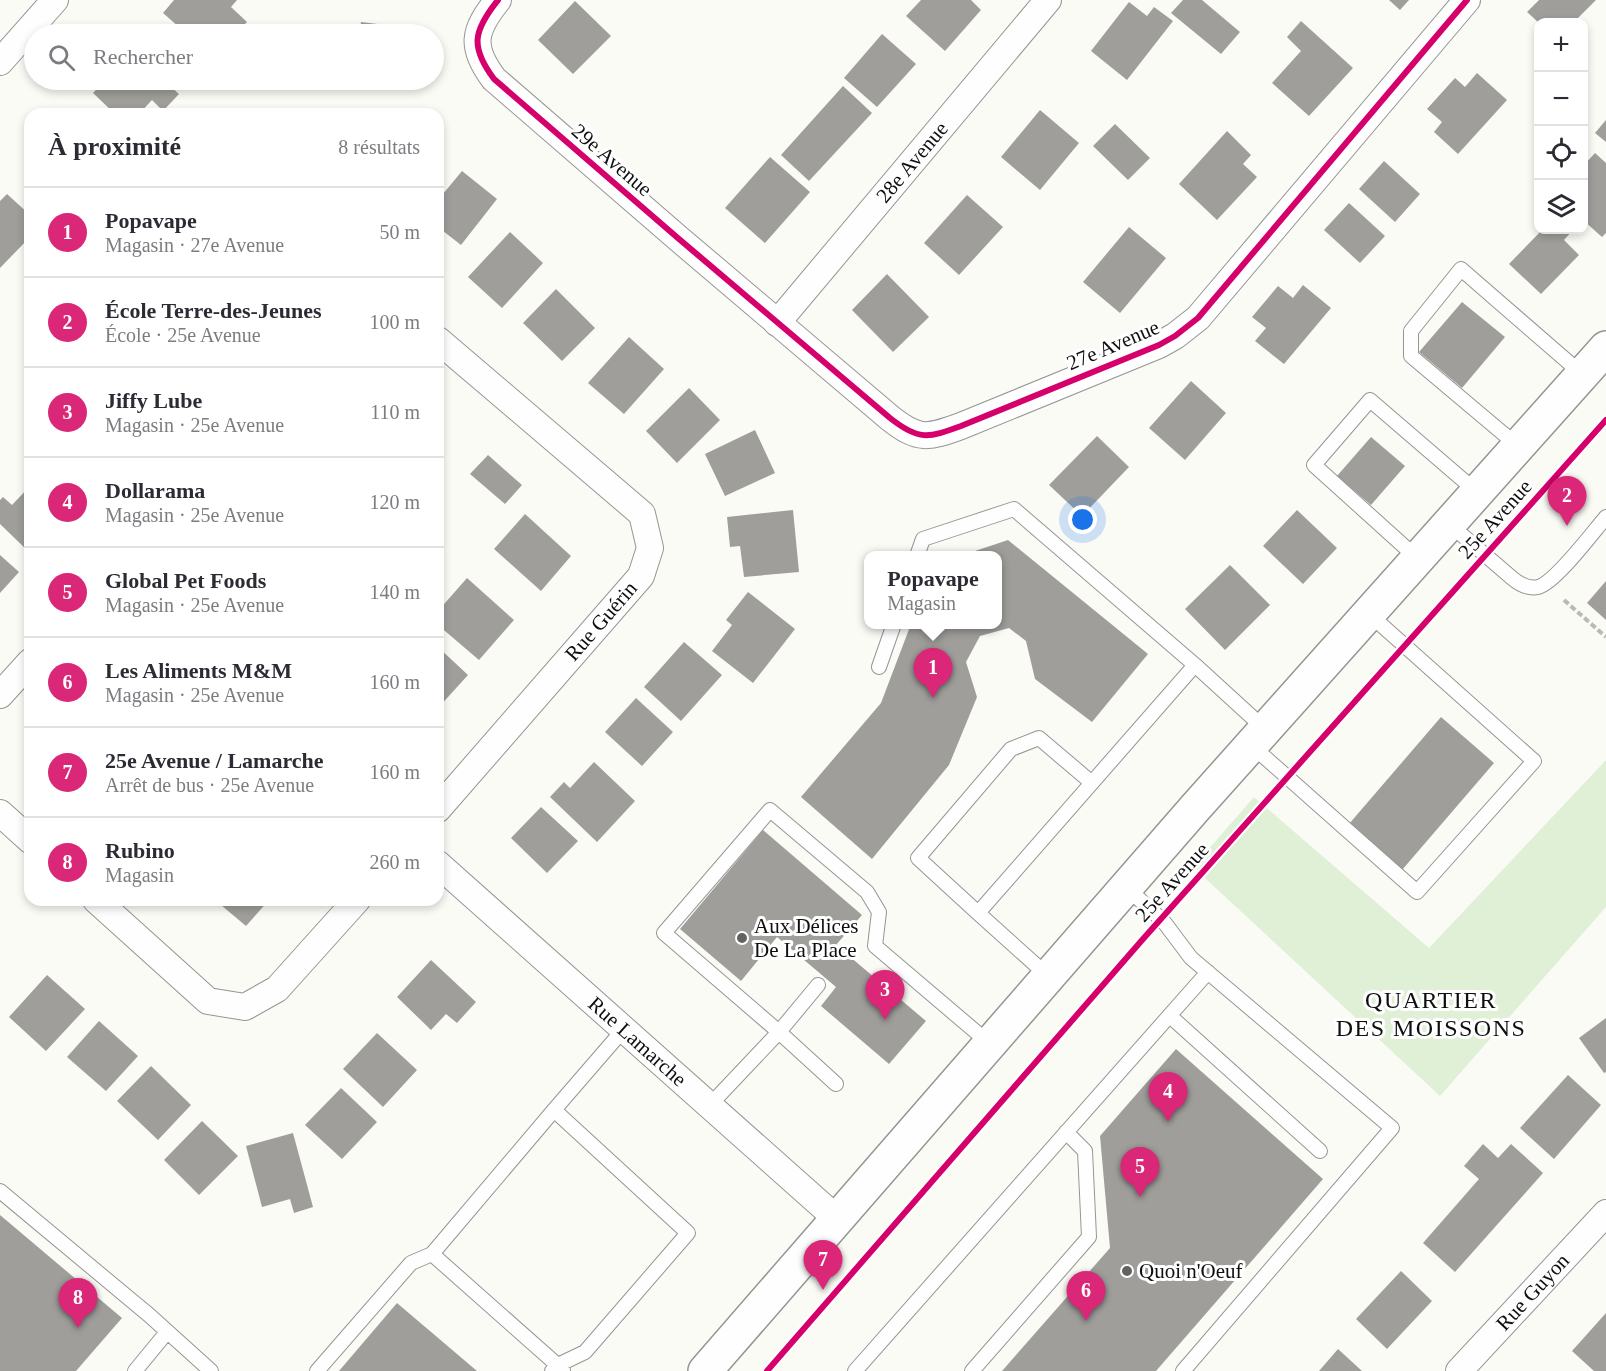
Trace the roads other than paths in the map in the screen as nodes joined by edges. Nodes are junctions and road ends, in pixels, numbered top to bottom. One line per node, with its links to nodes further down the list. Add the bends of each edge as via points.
1 (55, 0): 5 (street)
2 (498, 0): 8 (street, 29e Avenue, via 483,20 477,45 494,79)
3 (1047, 0): 8 (street, 28e Avenue)
4 (1467, 0): 8 (street, 27e Avenue, via 1198,318 1159,345 946,432 923,436 902,428)
5 (34, 24)
6 (24, 35): 7 (street)
7 (0, 62)
8 (777, 323)
9 (444, 345): 26 (street, Rue Guérin, via 642,514 650,548 641,576)
10 (1606, 348): 11 (street, 25e Avenue)
11 (1582, 374): 12 (street, 25e Avenue); 12 (lane, via 1461,269 1411,331 1411,356)
12 (1518, 446): 13 (street, 25e Avenue)
13 (1477, 492): 15 (street, 25e Avenue); 17 (lane, via 1370,400 1314,465)
14 (1606, 517): 15 (lane, via 1546,584 1534,588 1520,584)
15 (1448, 523): 17 (street, 25e Avenue)
16 (918, 551): 20 (lane, via 923,539 1014,509)
17 (1418, 558): 18 (street, 25e Avenue)
18 (1368, 614): 24 (street, 25e Avenue); 24 (lane, via 1534,761 1417,892)
19 (892, 629): 21 (lane)
20 (1195, 665): 24 (lane); 25 (lane)
21 (879, 667)
22 (24, 669): 23 (street)
23 (0, 695)
24 (1258, 737): 30 (street, 25e Avenue)
25 (1092, 783): 33 (lane); 33 (lane, via 1039,738 1011,749 918,858)
26 (444, 802)
27 (0, 813): 28 (street)
28 (24, 835)
29 (444, 869): 38 (street, Rue Lamarche)
30 (1126, 886): 34 (lane); 35 (street, 25e Avenue)
31 (103, 906): 32 (street, via 208,1001 245,1007 277,989)
32 (352, 906)
33 (978, 913): 35 (lane)
34 (1208, 972): 37 (lane); 58 (lane, via 1392,1128)
35 (1048, 976): 40 (street, 25e Avenue)
36 (819, 985): 39 (lane)
37 (1170, 1016): 44 (lane); 45 (lane)
38 (624, 1029): 42 (street, Rue Lamarche); 43 (lane)
39 (779, 1032): 40 (lane, via 664,933 770,810 867,892 879,912 876,946); 41 (lane); 42 (lane)
40 (989, 1043): 48 (street, 25e Avenue)
41 (836, 1084)
42 (709, 1106): 48 (street, Rue Lamarche)
43 (554, 1110): 49 (lane); 51 (lane, via 688,1233 585,1352)
44 (1066, 1132): 56 (lane); 57 (lane, via 1085,1151 1089,1237)
45 (1320, 1151)
46 (0, 1191): 50 (lane)
47 (1606, 1213): 59 (street, Rue Guyon)
48 (837, 1219): 55 (street, 25e Avenue)
49 (432, 1254): 51 (lane); 54 (lane, via 411,1263)
50 (167, 1332): 52 (lane); 53 (lane)
51 (558, 1369)
52 (135, 1371)
53 (211, 1371)
54 (317, 1371)
55 (705, 1371)
56 (855, 1371)
57 (972, 1371)
58 (1182, 1371)
59 (1459, 1371)

